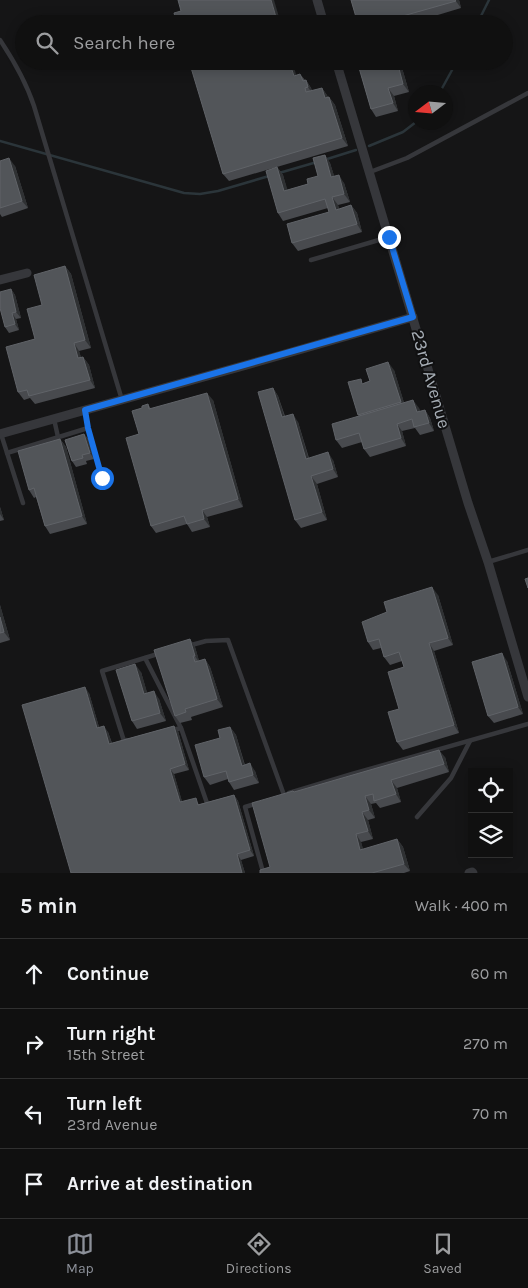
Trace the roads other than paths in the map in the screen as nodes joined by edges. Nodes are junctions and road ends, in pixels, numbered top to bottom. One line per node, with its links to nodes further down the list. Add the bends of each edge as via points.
1 (317, 0): 2 (street)
2 (321, 15)
3 (0, 40): 4 (lane)
4 (15, 63)
5 (19, 70): 14 (lane, via 51,160)
6 (339, 70): 8 (street, 23rd Avenue)
7 (528, 93): 8 (lane, via 408,158)
8 (370, 172): 9 (street, 23rd Avenue)
9 (389, 237): 10 (lane); 13 (street, 23rd Avenue)
10 (311, 260)
11 (27, 272): 12 (street)
12 (0, 280)
13 (413, 317): 14 (street); 24 (street, 23rd Avenue)
14 (122, 400): 15 (street)
15 (85, 410): 16 (street); 17 (lane)
16 (54, 419): 18 (street); 19 (lane)
17 (88, 428): 19 (lane); 21 (lane)
18 (1, 434): 20 (lane)
19 (58, 437): 20 (lane)
20 (7, 453): 22 (lane)
21 (102, 478)
22 (24, 503)
23 (528, 550): 24 (lane)
24 (488, 562): 28 (street, 23rd Avenue)
25 (180, 648): 34 (lane, via 206,641 228,640)
26 (162, 653): 27 (lane)
27 (145, 658): 30 (lane); 32 (lane, via 102,671 124,741)
28 (528, 697)
29 (528, 724): 33 (lane)
30 (181, 728): 31 (lane); 37 (lane)
31 (172, 730)
32 (133, 739)
33 (470, 741): 34 (lane); 38 (lane, via 451,778)
34 (284, 795): 35 (lane)
35 (277, 797)
36 (264, 801): 39 (lane, via 244,807)
37 (208, 806)
38 (417, 817)
39 (262, 873)

